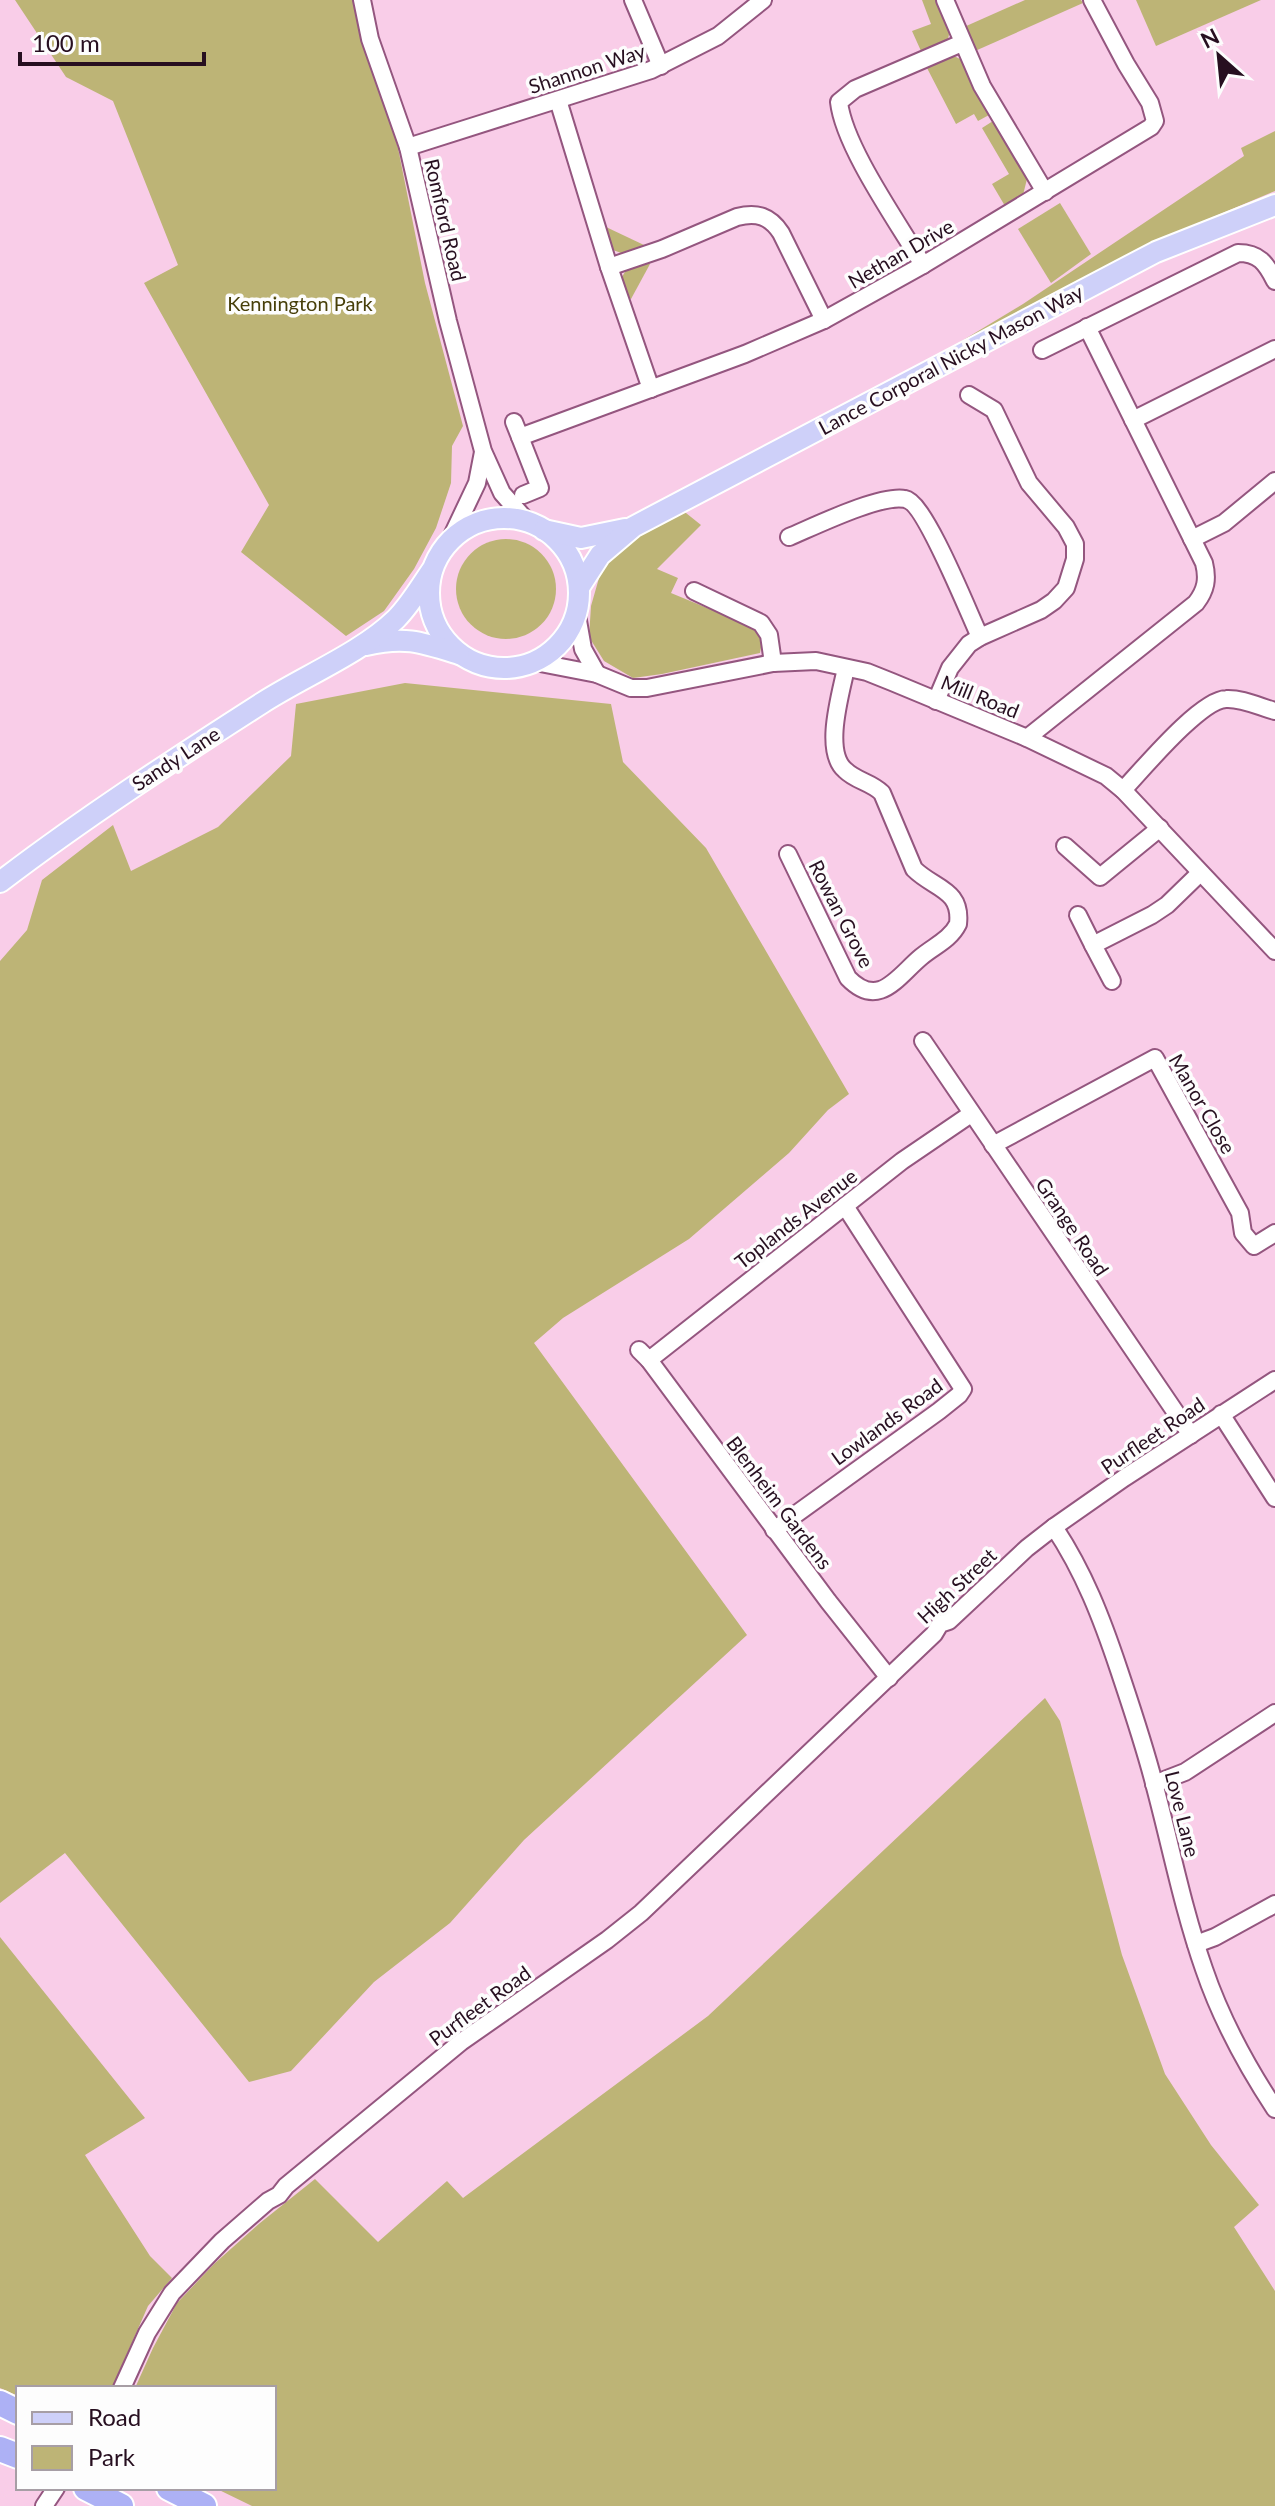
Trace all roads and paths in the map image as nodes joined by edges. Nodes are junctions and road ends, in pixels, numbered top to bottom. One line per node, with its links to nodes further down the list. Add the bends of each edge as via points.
1 (362, 0): 9 (street, Romford Road, via 370,39)
2 (633, 0): 7 (street)
3 (763, 0): 7 (street, Shannon Way, via 718,36)
4 (945, 0): 6 (street)
5 (1092, 0): 10 (street, Nethan Drive, via 1155,121)
6 (962, 43): 10 (street); 12 (street, via 855,89 839,102 867,170)
7 (661, 66): 8 (street, Shannon Way)
8 (558, 100): 9 (street, Shannon Way); 13 (street)
9 (408, 147): 22 (street, Romford Road)
10 (1045, 192): 12 (street, Nethan Drive)
11 (1275, 205): 26 (main road, Lance Corporal Nicky Mason Way, via 1156,252)
12 (923, 265): 15 (street, Nethan Drive)
13 (609, 267): 15 (street, via 737,217 764,216 781,233); 19 (street)
14 (1275, 281): 16 (street, via 1260,258 1238,253)
15 (824, 320): 19 (street, Nethan Drive)
16 (1087, 327): 18 (street); 21 (street)
17 (1275, 349): 21 (street)
18 (1042, 350)
19 (651, 389): 24 (street, Nethan Drive, via 517,430 540,488)
20 (969, 395): 34 (street, via 994,410 1029,483 1075,544 1072,574 1054,601)
21 (1133, 420): 28 (street)
22 (483, 451): 25 (street, Romford Road, via 502,493); 29 (street, Romford Road, via 477,483)
23 (1275, 481): 28 (street, via 1224,523)
24 (523, 495)
25 (535, 525): 26 (main road, Lance Corporal Nicky Mason Way, via 581,538); 29 (main road, via 491,519); 31 (main road, via 567,553)
26 (633, 527): 31 (main road, Lance Corporal Nicky Mason Way, via 600,555)
27 (789, 537): 34 (street, via 842,513 905,499 914,502)
28 (1192, 539): 43 (street, via 1208,577 1196,603)
29 (450, 540): 30 (main road)
30 (432, 570): 35 (main road, Sandy Lane, via 398,618); 36 (main road, via 433,616)
31 (580, 586): 33 (main road)
32 (694, 591): 38 (street, via 761,623 769,635)
33 (577, 615): 37 (main road, via 565,638); 40 (street, via 583,649)
34 (980, 637): 41 (street, via 958,656)
35 (358, 647): 36 (main road, Sandy Lane, via 415,640); 49 (main road, Sandy Lane, via 264,701)
36 (459, 654): 37 (main road, via 492,667)
37 (535, 662): 40 (street, Mill Road)
38 (773, 663): 39 (street, Mill Road, via 816,661); 40 (street, Mill Road, via 647,688 631,688)
39 (846, 668): 41 (street, Mill Road); 47 (street, Rowan Grove, via 834,735 837,759 847,773 882,793 914,869 953,897 958,924 885,989 867,991 848,978)
40 (597, 674)
41 (936, 701): 43 (street, Mill Road)
42 (1275, 711): 44 (street, via 1232,699 1214,702)
43 (1027, 738): 44 (street, Mill Road, via 1106,776)
44 (1123, 790): 45 (street, Mill Road)
45 (1160, 828): 46 (street, via 1100,877); 48 (street, Mill Road)
46 (1065, 846)
47 (788, 854)
48 (1200, 873): 51 (street, via 1160,910); 52 (street, Mill Road)
49 (0, 882)
50 (1078, 915): 51 (street)
51 (1093, 945): 53 (street)
52 (1275, 951)
53 (1112, 981)
54 (923, 1041): 55 (street, Grange Road)
55 (971, 1114): 56 (street, Grange Road); 57 (street, Toplands Avenue)
56 (993, 1145): 58 (street, Manor Close, via 1155,1058 1240,1213 1243,1233 1254,1246); 62 (street, Grange Road)
57 (845, 1206): 59 (street, Toplands Avenue); 65 (street, Lowlands Road, via 963,1389)
58 (1275, 1233)
59 (644, 1355): 65 (street, Blenheim Gardens)
60 (1275, 1380): 61 (street, Purfleet Road)
61 (1221, 1414): 62 (street, Purfleet Road); 63 (street)
62 (1191, 1435): 64 (street, Purfleet Road)
63 (1275, 1498)
64 (1054, 1527): 66 (street, High Street, via 940,1624); 68 (street, Love Lane, via 1098,1608)
65 (774, 1530): 66 (street, Blenheim Gardens)
66 (889, 1678): 72 (street, Purfleet Road, via 641,1913 461,2042 222,2241 172,2293)
67 (1275, 1713): 68 (street, via 1185,1772)
68 (1154, 1784): 70 (street, Love Lane)
69 (1275, 1904): 70 (street)
70 (1196, 1944): 71 (street, Love Lane, via 1230,2034)
71 (1275, 2109)
72 (123, 2386)
73 (90, 2490): 75 (highway)
74 (173, 2490): 76 (highway)
75 (121, 2506)
76 (204, 2506)

